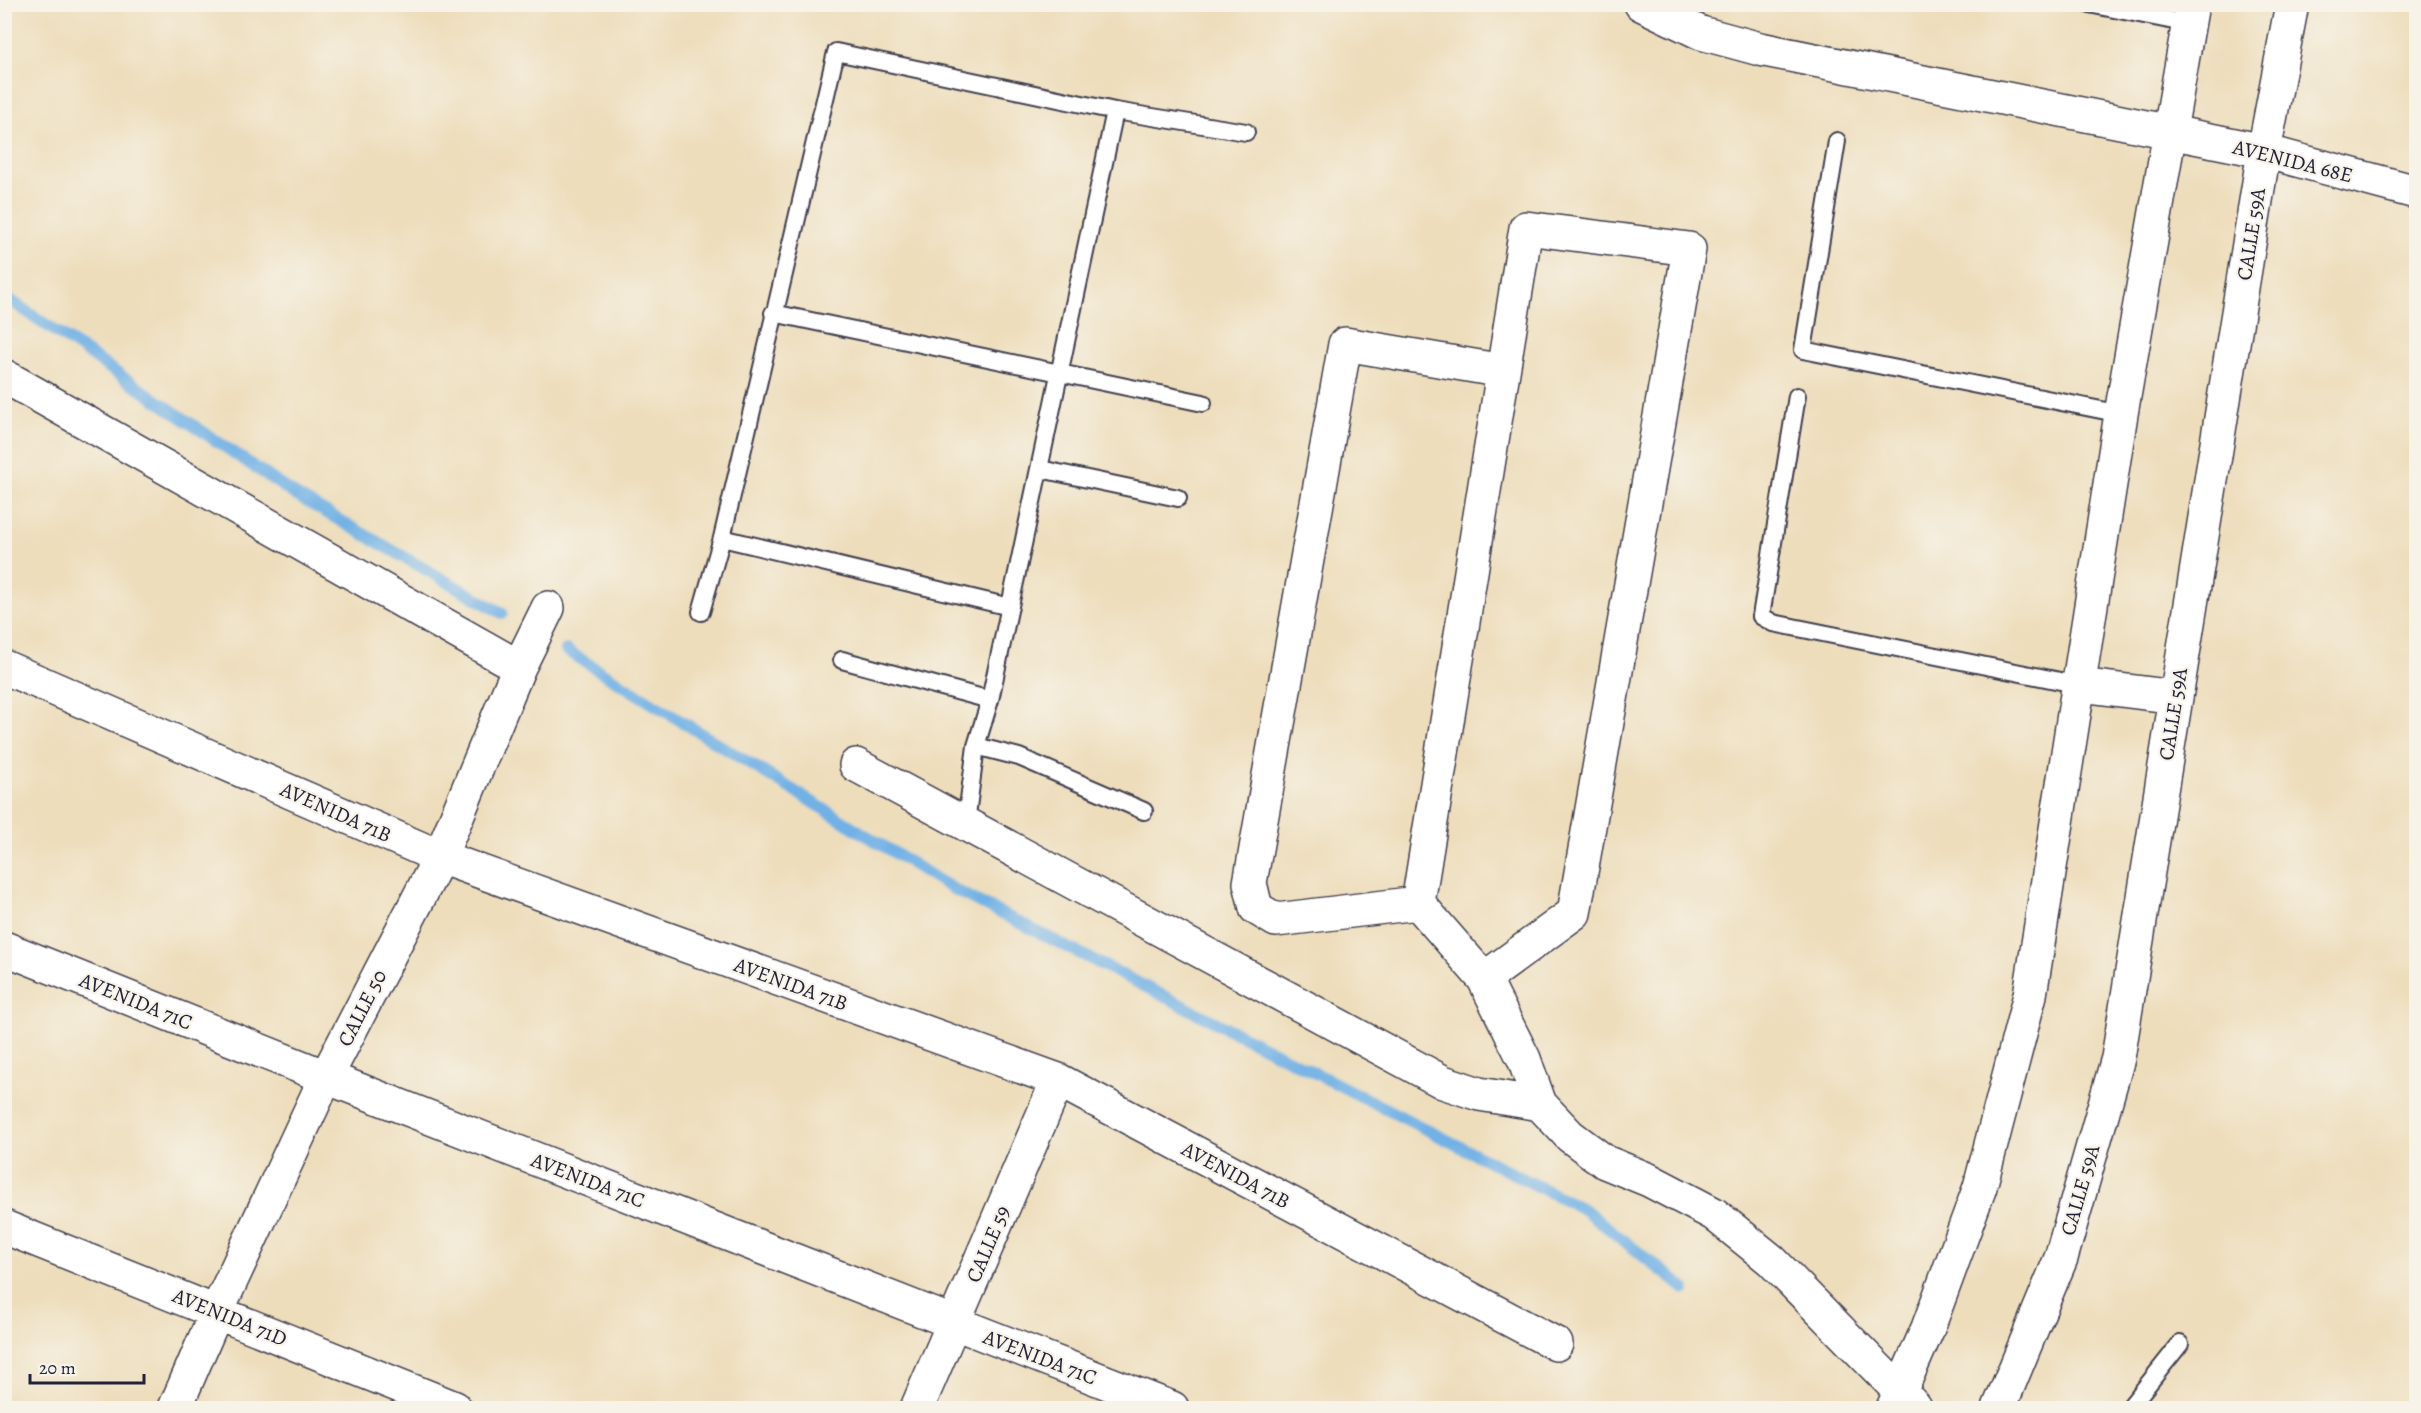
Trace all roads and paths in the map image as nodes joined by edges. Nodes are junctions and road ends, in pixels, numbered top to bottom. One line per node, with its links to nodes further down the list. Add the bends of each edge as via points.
1 (1641, 4): 7 (street, AVENIDA 68E, via 1701,33 1760,49)
2 (2089, 4): 4 (lane)
3 (2292, 4): 9 (street, CALLE 59A)
4 (2191, 14): 7 (street)
5 (1115, 111): 6 (lane); 11 (lane, via 836,52); 13 (lane)
6 (1246, 132)
7 (2169, 133): 9 (street, AVENIDA 68E); 17 (street)
8 (1837, 141): 17 (lane, via 1803,350)
9 (2264, 151): 10 (street, AVENIDA 68E); 28 (street, CALLE 59A)
10 (2416, 192)
11 (773, 313): 13 (lane); 20 (lane)
12 (1503, 371): 35 (street); 35 (street, via 1345,344 1250,884 1256,909 1276,920); 37 (street, via 1526,228 1689,249 1574,913)
13 (1059, 373): 16 (lane); 18 (lane)
14 (4, 376): 25 (street)
15 (1797, 396): 27 (lane, via 1761,616 1773,622)
16 (1203, 403)
17 (2121, 414): 27 (street)
18 (1040, 469): 19 (lane); 21 (lane)
19 (1178, 498)
20 (722, 538): 21 (lane); 23 (lane)
21 (1010, 606): 29 (lane)
22 (548, 608): 25 (street, CALLE 50)
23 (701, 612)
24 (842, 660): 29 (lane)
25 (519, 666): 34 (street, CALLE 50)
26 (4, 667): 34 (street, AVENIDA 71B)
27 (2080, 685): 28 (street); 46 (street, via 2027,1006 1980,1187)
28 (2176, 697): 51 (street, CALLE 59A, via 2118,1058 2061,1257)
29 (990, 700): 30 (lane)
30 (976, 746): 32 (lane, via 1019,756); 33 (lane)
31 (856, 765): 33 (street)
32 (1144, 811)
33 (966, 823): 40 (street, via 1443,1082 1479,1094)
34 (440, 857): 38 (street, CALLE 50); 39 (street, AVENIDA 71B)
35 (1418, 903): 37 (street)
36 (4, 948): 38 (street, AVENIDA 71C)
37 (1484, 979): 40 (street, via 1524,1059)
38 (326, 1077): 42 (street, CALLE 50); 43 (street, AVENIDA 71C)
39 (1058, 1080): 43 (street, CALLE 59); 44 (street, AVENIDA 71B)
40 (1540, 1104): 46 (street, via 1570,1136 1605,1162 1713,1214 1771,1260)
41 (4, 1227): 42 (street, AVENIDA 71D)
42 (217, 1311): 47 (street, CALLE 50); 48 (street, AVENIDA 71D)
43 (954, 1324): 49 (street, CALLE 59); 50 (street, AVENIDA 71C)
44 (1556, 1344)
45 (2180, 1344): 52 (lane)
46 (1903, 1403)
47 (175, 1408)
48 (455, 1408)
49 (917, 1408)
50 (1172, 1408)
51 (1998, 1408)
52 (2129, 1408)

